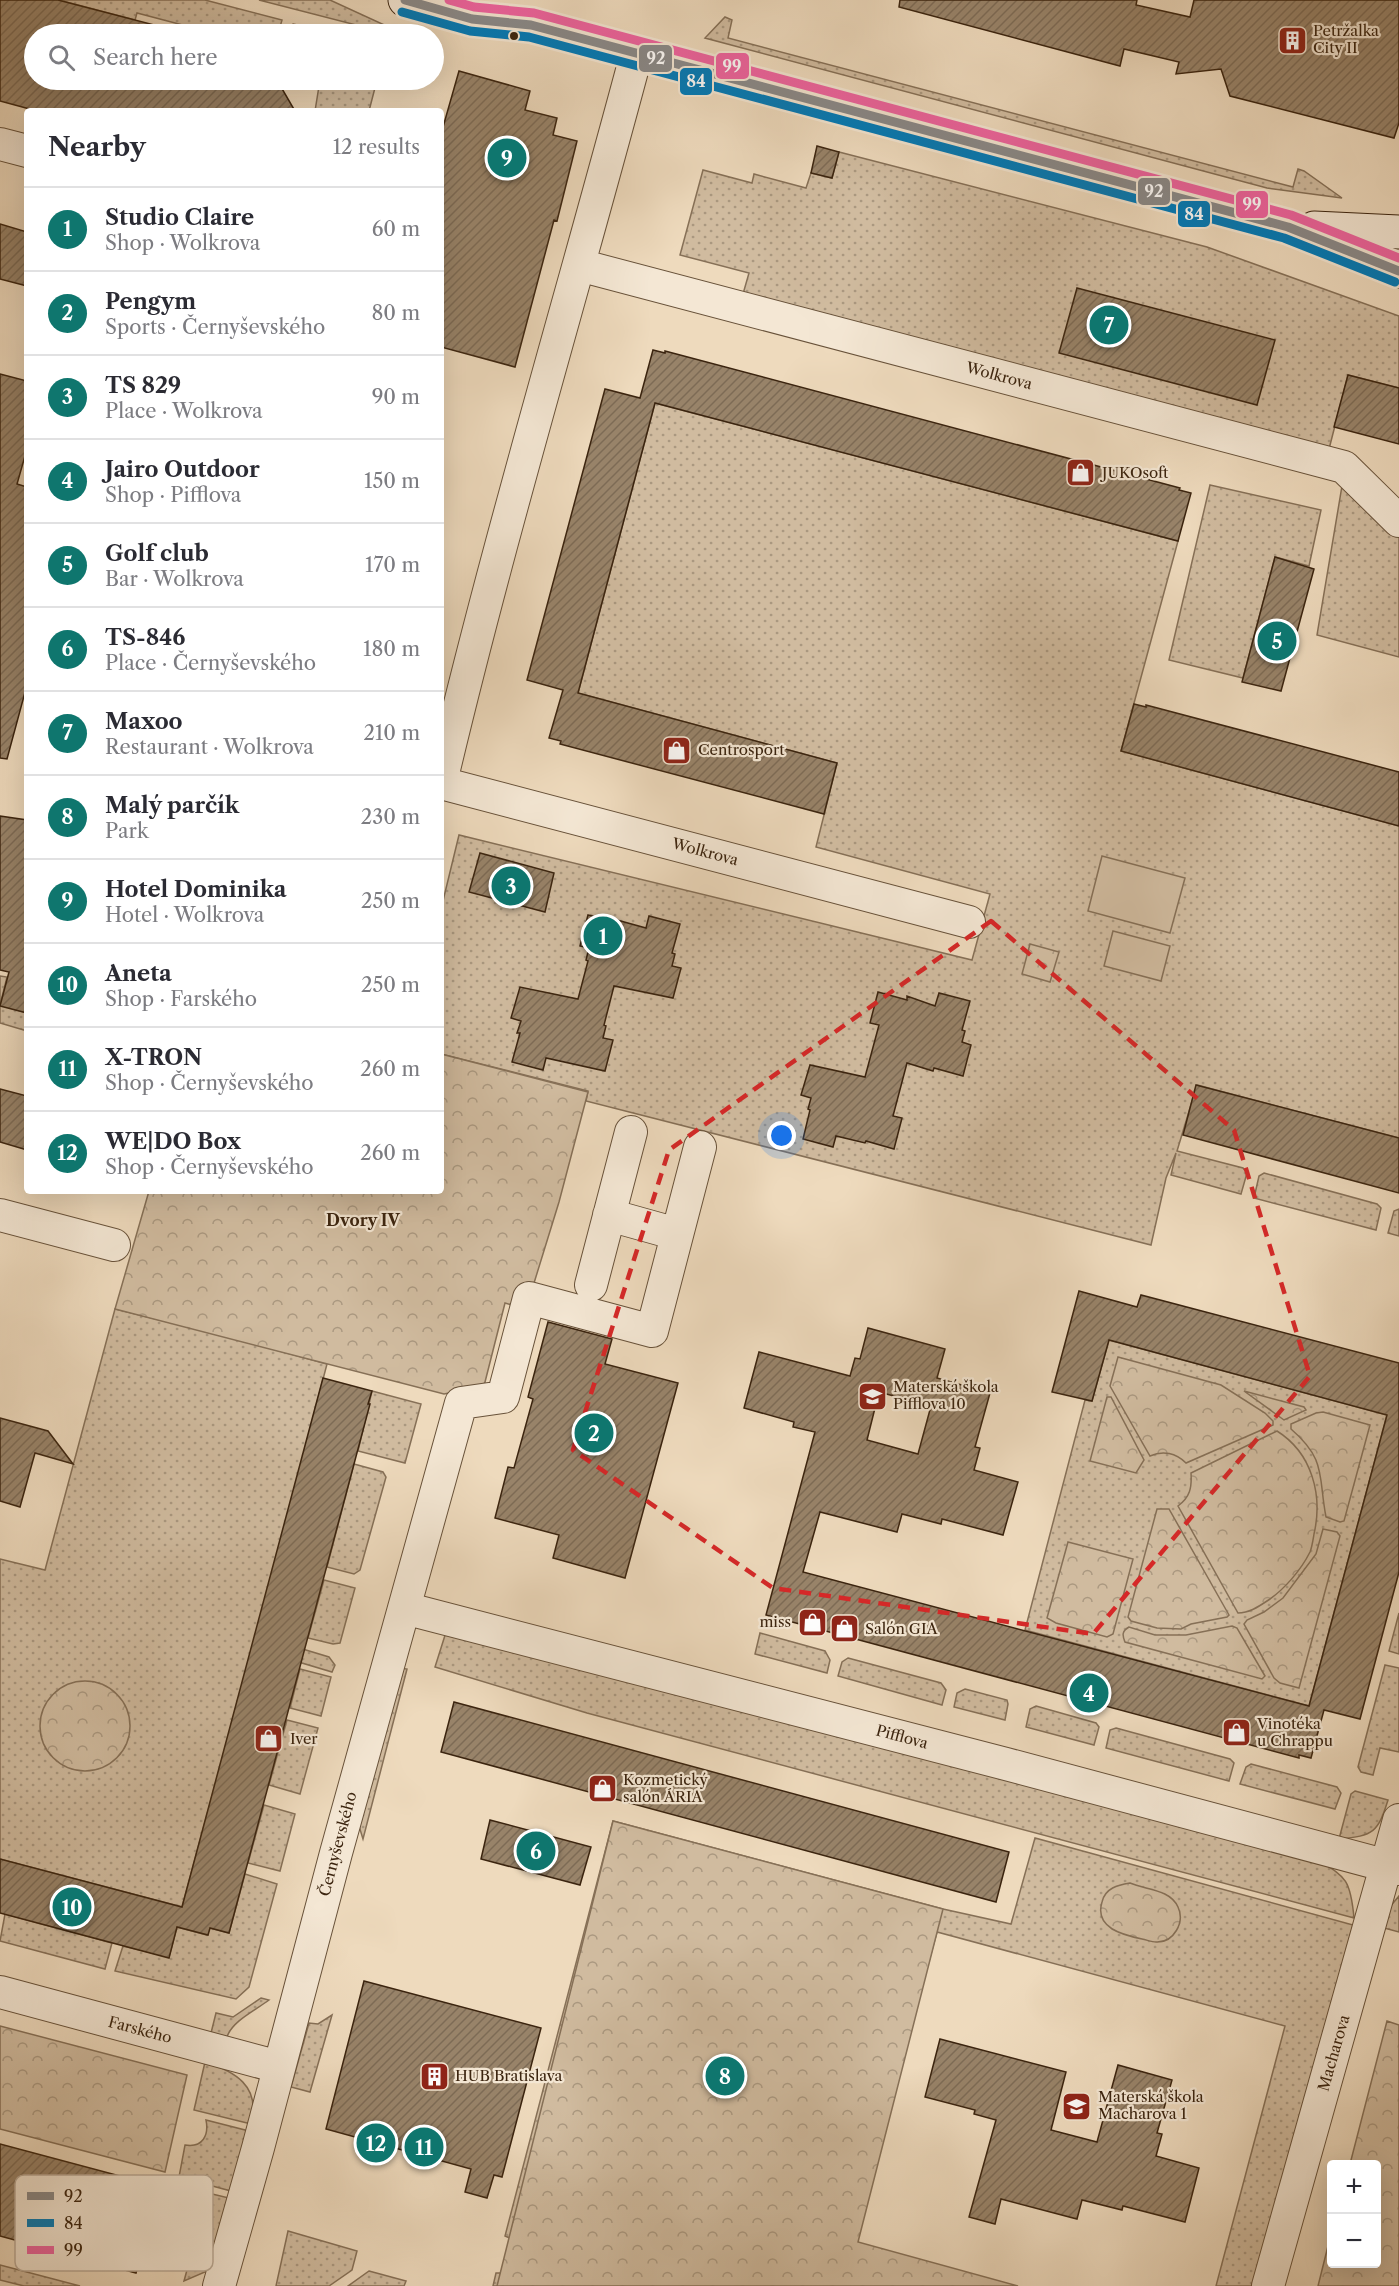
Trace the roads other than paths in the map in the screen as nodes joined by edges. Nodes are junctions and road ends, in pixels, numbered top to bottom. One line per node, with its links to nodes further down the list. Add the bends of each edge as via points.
1 (405, 0): 3 (street, via 472,19)
2 (479, 0): 3 (street)
3 (531, 25): 4 (street)
4 (637, 52): 7 (street); 9 (street, Wolkrova)
5 (0, 144): 6 (street)
6 (24, 150)
7 (1288, 226): 8 (street); 10 (street)
8 (1399, 232)
9 (579, 265): 11 (street, Wolkrova, via 1344,467); 12 (street, Wolkrova, via 499,550)
10 (1399, 271)
11 (1399, 521)
12 (444, 769)
13 (444, 783): 14 (street, Wolkrova)
14 (969, 922)
15 (631, 1132): 18 (street)
16 (700, 1147): 19 (street)
17 (0, 1215): 20 (street)
18 (609, 1215): 19 (street); 21 (street)
19 (677, 1234): 22 (street, Černyševského, via 652,1331 529,1298 503,1397 461,1403)
20 (114, 1245)
21 (591, 1285)
22 (404, 1608): 24 (street, Pifflova); 26 (street, Černyševského)
23 (1399, 1820): 24 (street, Macharova)
24 (1393, 1867): 28 (street, Macharova)
25 (0, 1992): 26 (street, Farského)
26 (279, 2067): 27 (street, Černyševského)
27 (219, 2286)
28 (1268, 2286)

